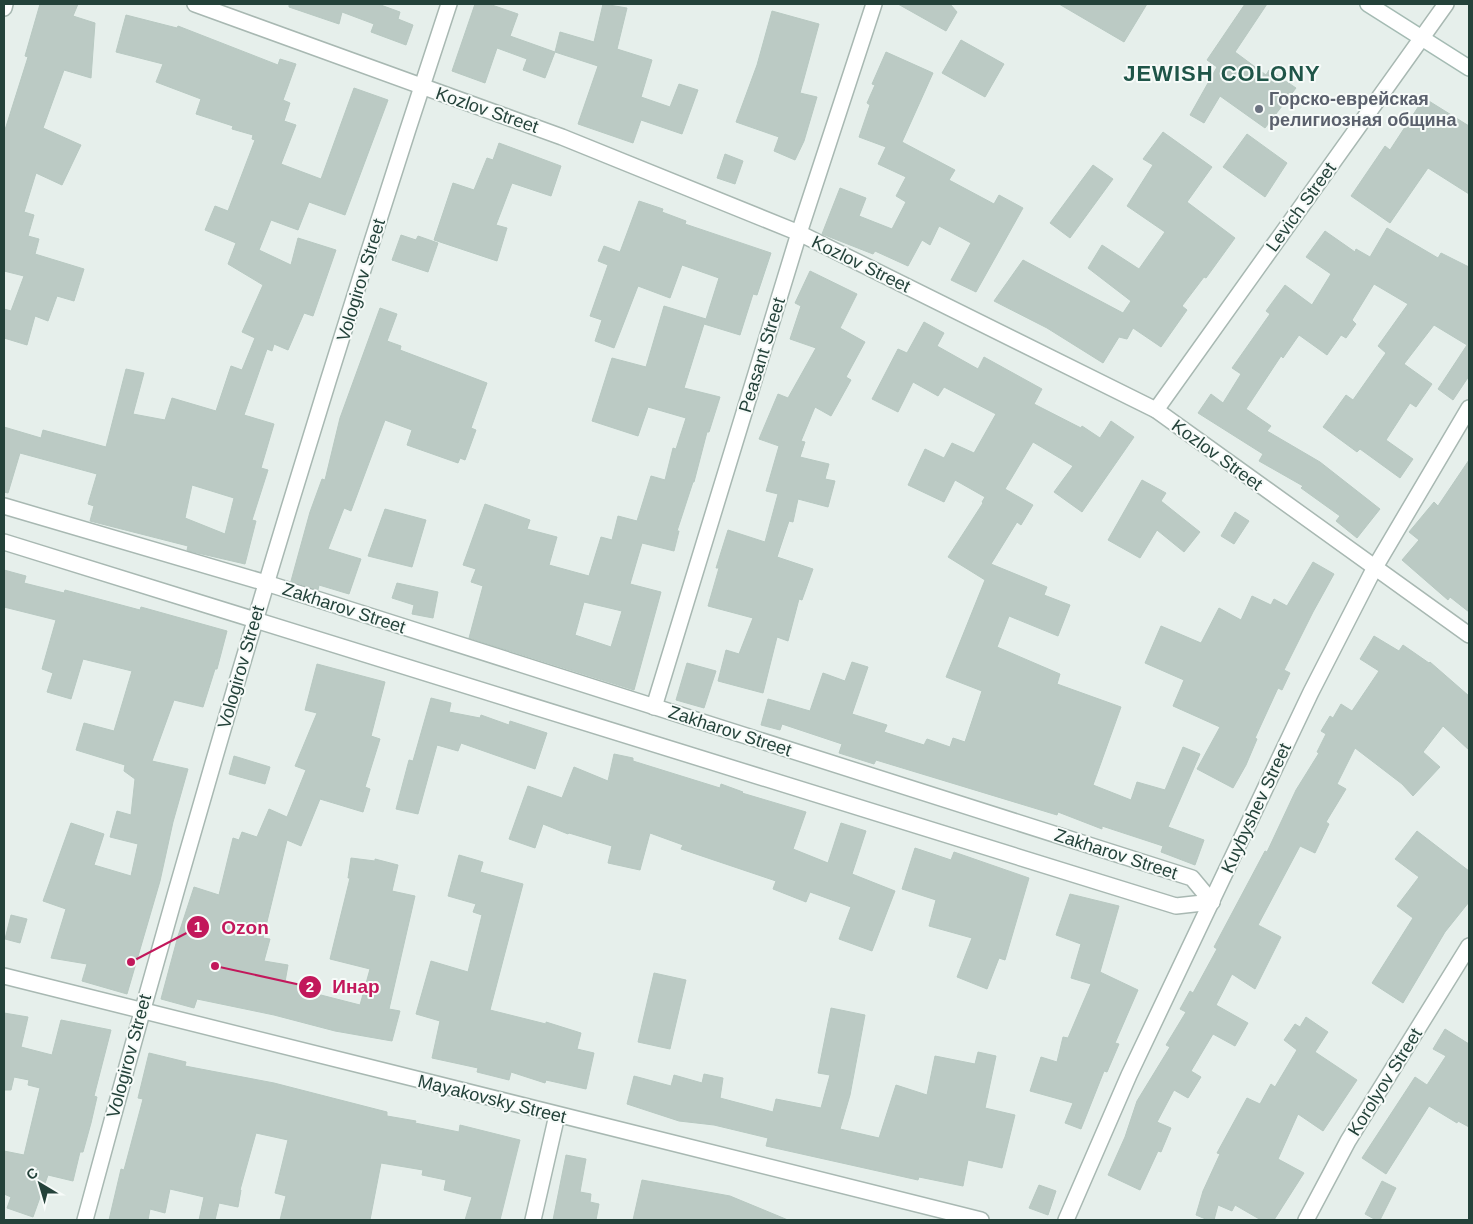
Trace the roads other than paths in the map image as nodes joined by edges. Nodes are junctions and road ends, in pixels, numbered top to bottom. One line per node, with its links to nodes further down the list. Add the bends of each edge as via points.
1 (5, 4): 7 (street)
2 (195, 4): 10 (street, Kozlov Street)
3 (449, 4): 10 (street, Vologirov Street)
4 (874, 4): 11 (street, Peasant Street)
5 (1368, 4): 8 (street)
6 (1446, 4): 8 (street, Levich Street)
7 (4, 8)
8 (1421, 38): 9 (street); 13 (street, Levich Street)
9 (1469, 68)
10 (422, 87): 11 (street, Kozlov Street, via 562,136); 17 (street, Vologirov Street)
11 (799, 233): 13 (street, Kozlov Street); 20 (street, Peasant Street)
12 (1469, 408): 16 (street, Kuybyshev Street)
13 (1156, 410): 16 (street, Kozlov Street)
14 (4, 506): 17 (street, Zakharov Street)
15 (4, 542): 18 (street, Zakharov Street)
16 (1374, 569): 19 (street, Kozlov Street); 21 (street, Kuybyshev Street, via 1311,692)
17 (266, 583): 18 (street, Vologirov Street); 20 (street, Zakharov Street)
18 (255, 618): 21 (street, Zakharov Street, via 1176,906); 24 (street, Vologirov Street)
19 (1469, 635)
20 (654, 707): 21 (street, Zakharov Street, via 1192,878)
21 (1212, 902): 29 (street, Kuybyshev Street)
22 (1469, 946): 30 (street, Korolyov Street, via 1348,1141)
23 (4, 976): 24 (street, Mayakovsky Street)
24 (141, 1012): 25 (street, Mayakovsky Street); 26 (street, Vologirov Street)
25 (557, 1115): 27 (street); 28 (street, Mayakovsky Street)
26 (85, 1220)
27 (533, 1220)
28 (980, 1220)
29 (1066, 1220)
30 (1306, 1220)

